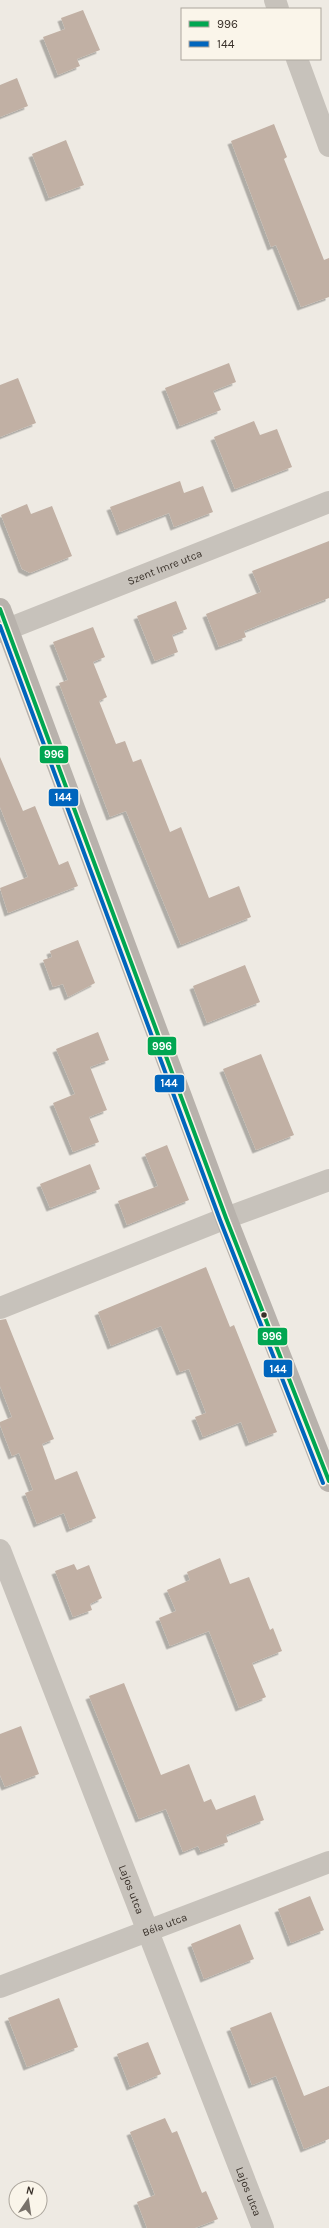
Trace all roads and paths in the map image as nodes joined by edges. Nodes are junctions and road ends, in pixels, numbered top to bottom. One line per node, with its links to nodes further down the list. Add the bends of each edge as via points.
1 (297, 60): 2 (street)
2 (329, 146)
3 (329, 502): 4 (street, Szent Imre utca)
4 (2, 623): 6 (street)
5 (329, 1180): 6 (street)
6 (226, 1218): 7 (street); 8 (street)
7 (0, 1308)
8 (329, 1481)
9 (0, 1550): 11 (street, Lajos utca)
10 (329, 1862): 11 (street, Béla utca)
11 (148, 1932): 12 (street, Béla utca); 13 (street, Lajos utca)
12 (0, 1987)
13 (263, 2228)

